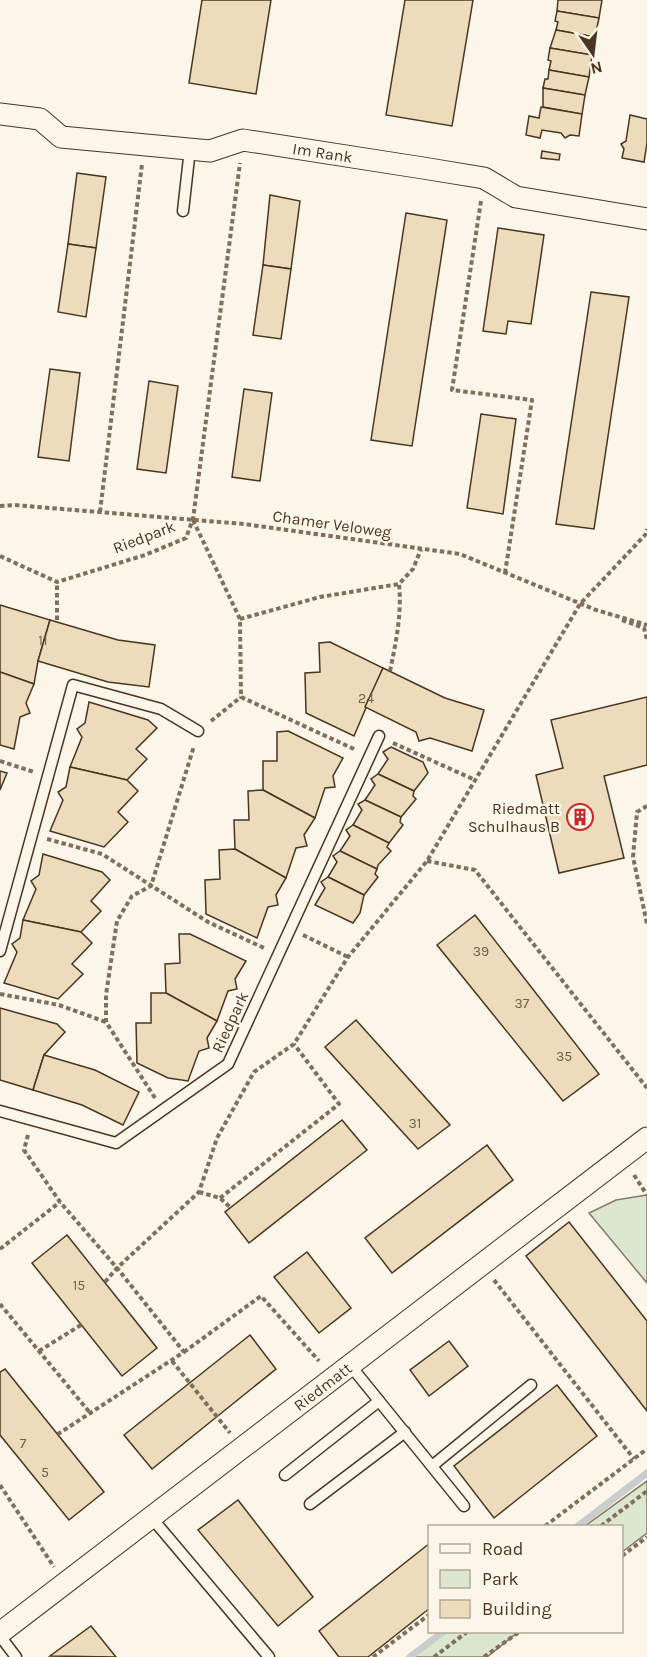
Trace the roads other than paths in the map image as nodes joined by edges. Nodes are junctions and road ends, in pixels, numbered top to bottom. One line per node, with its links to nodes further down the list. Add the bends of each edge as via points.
1 (0, 114): 2 (street, Im Rank, via 40,119 62,137)
2 (190, 149): 3 (lane); 4 (street, Im Rank, via 210,151 243,140 484,178 516,197)
3 (183, 211)
4 (647, 219)
5 (198, 731): 7 (lane, via 161,709 73,684)
6 (379, 736): 8 (lane, Riedpark, via 228,1064 116,1143)
7 (0, 951)
8 (0, 1110)
9 (647, 1138): 10 (street, Riedmatt)
10 (350, 1365): 12 (lane); 18 (street, Riedmatt)
11 (531, 1385): 14 (lane)
12 (379, 1401): 13 (lane); 15 (lane)
13 (405, 1432): 14 (lane); 16 (lane)
14 (432, 1466): 17 (lane)
15 (285, 1475)
16 (310, 1504)
17 (464, 1506)
18 (151, 1517): 19 (street, Riedmatt); 21 (lane)
19 (0, 1635): 20 (lane)
20 (16, 1657)
21 (269, 1657)

